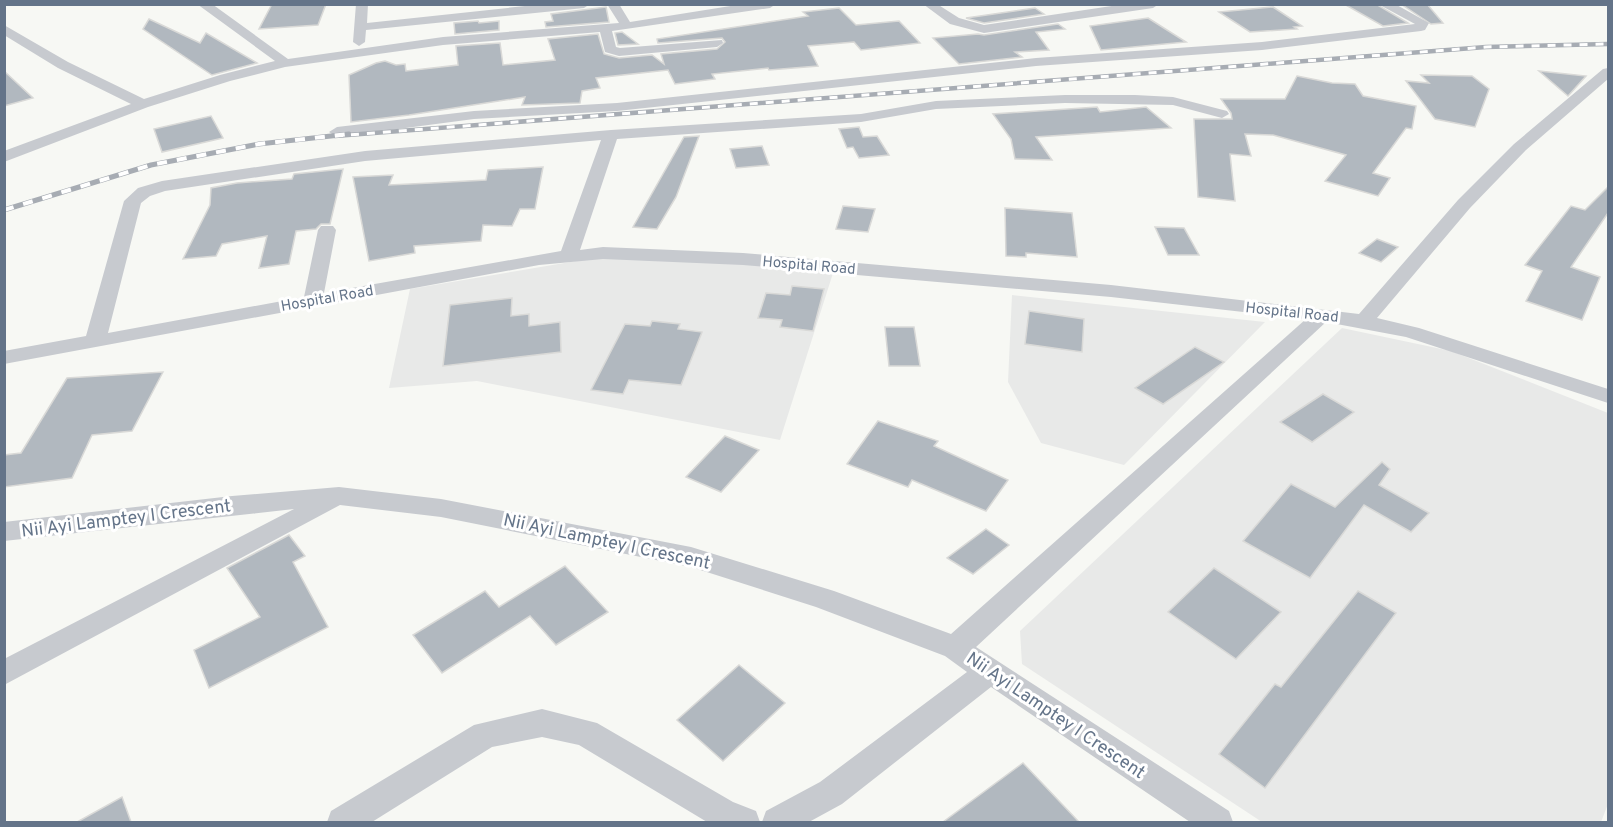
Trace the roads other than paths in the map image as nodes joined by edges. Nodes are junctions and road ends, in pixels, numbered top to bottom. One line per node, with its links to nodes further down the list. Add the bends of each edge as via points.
1 (203, 4): 15 (street)
2 (362, 4): 10 (street)
3 (584, 4): 10 (street)
4 (613, 4): 9 (street)
5 (770, 4): 9 (street)
6 (929, 4): 7 (street, via 950,20 984,29)
7 (1153, 4)
8 (1384, 4): 21 (street, via 1423,23 1421,27 1262,46 1036,62 617,107 474,115)
9 (627, 26): 11 (street)
10 (361, 27): 14 (street)
11 (605, 27): 13 (street, via 610,49 620,52); 14 (street)
12 (4, 29): 19 (street, via 63,65)
13 (717, 43)
14 (357, 52): 15 (street)
15 (285, 63): 19 (street)
16 (1608, 72): 17 (street)
17 (1586, 92): 18 (street); 28 (street, via 1520,147 1464,204)
18 (1608, 96)
19 (143, 104): 23 (street)
20 (1222, 114): 22 (street, via 1173,101 1065,99 936,105 861,118)
21 (337, 132)
22 (611, 135): 25 (street); 29 (street, via 365,156 162,186 144,192 133,201)
23 (4, 157)
24 (327, 230): 26 (street)
25 (568, 255): 26 (street, Hospital Road); 27 (street, Hospital Road, via 659,254 916,273)
26 (313, 300): 29 (street, Hospital Road)
27 (1322, 315): 28 (street, Hospital Road); 34 (street)
28 (1364, 321): 31 (street, Hospital Road, via 1412,332)
29 (95, 342): 30 (street, Hospital Road)
30 (4, 358)
31 (1608, 396)
32 (339, 496): 33 (street, Nii Ayi Lamptey I Crescent); 34 (street, Nii Ayi Lamptey I Crescent, via 441,508 691,556 824,599); 36 (street)
33 (4, 532)
34 (955, 648): 35 (street, Nii Ayi Lamptey I Crescent)
35 (990, 671): 39 (street, via 831,793); 40 (street, Nii Ayi Lamptey I Crescent)
36 (4, 674)
37 (344, 822): 38 (street, via 484,735 542,723 586,733 723,814)
38 (744, 822)
39 (778, 822)
40 (1217, 822)

